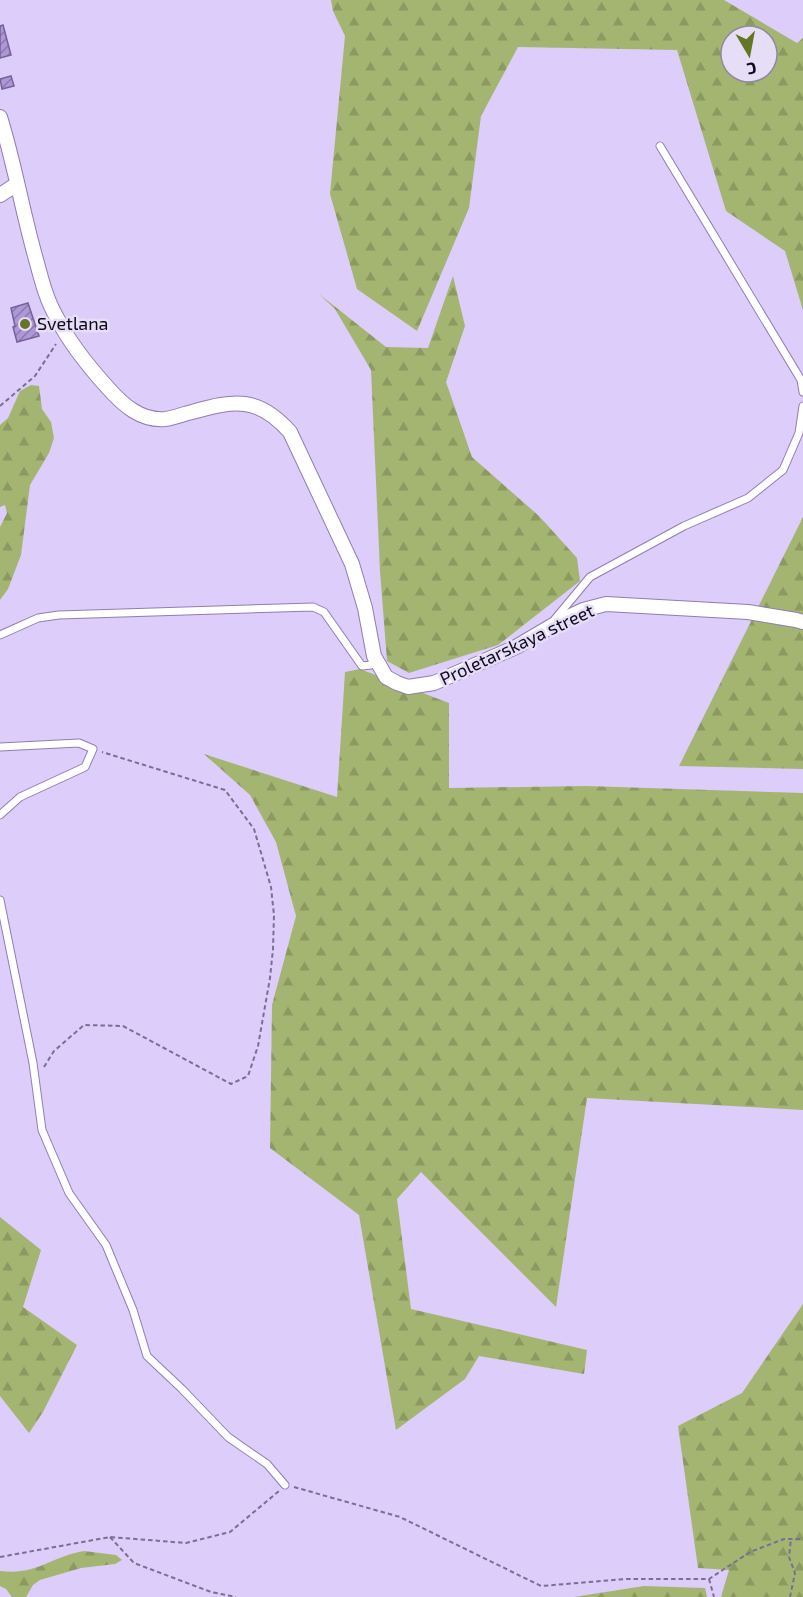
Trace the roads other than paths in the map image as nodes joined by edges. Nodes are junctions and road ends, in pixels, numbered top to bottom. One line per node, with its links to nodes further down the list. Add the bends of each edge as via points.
1 (0, 117): 3 (street, Proletarskaya street)
2 (660, 146): 5 (lane, via 801,380)
3 (17, 184): 4 (street); 10 (street, Proletarskaya street, via 43,286 56,318 117,398 148,418 166,419 236,402 257,406 276,416 290,432 352,564)
4 (2, 197)
5 (803, 392)
6 (803, 406): 8 (lane, via 799,433 783,470 748,498 684,526 590,578)
7 (803, 622): 8 (street, Proletarskaya street, via 748,612 606,604 583,610)
8 (548, 628): 10 (street, Proletarskaya street, via 479,664 421,686 408,687 386,677)
9 (0, 635): 10 (lane, via 38,618 59,615 313,607 324,612 362,666 371,665)
10 (374, 656)
11 (0, 747): 12 (lane, via 80,743 93,749 85,767 20,797)
12 (0, 815)
13 (0, 900): 14 (lane, via 36,1080 42,1130 69,1192 106,1245 147,1356 228,1437 267,1464)
14 (285, 1485)

